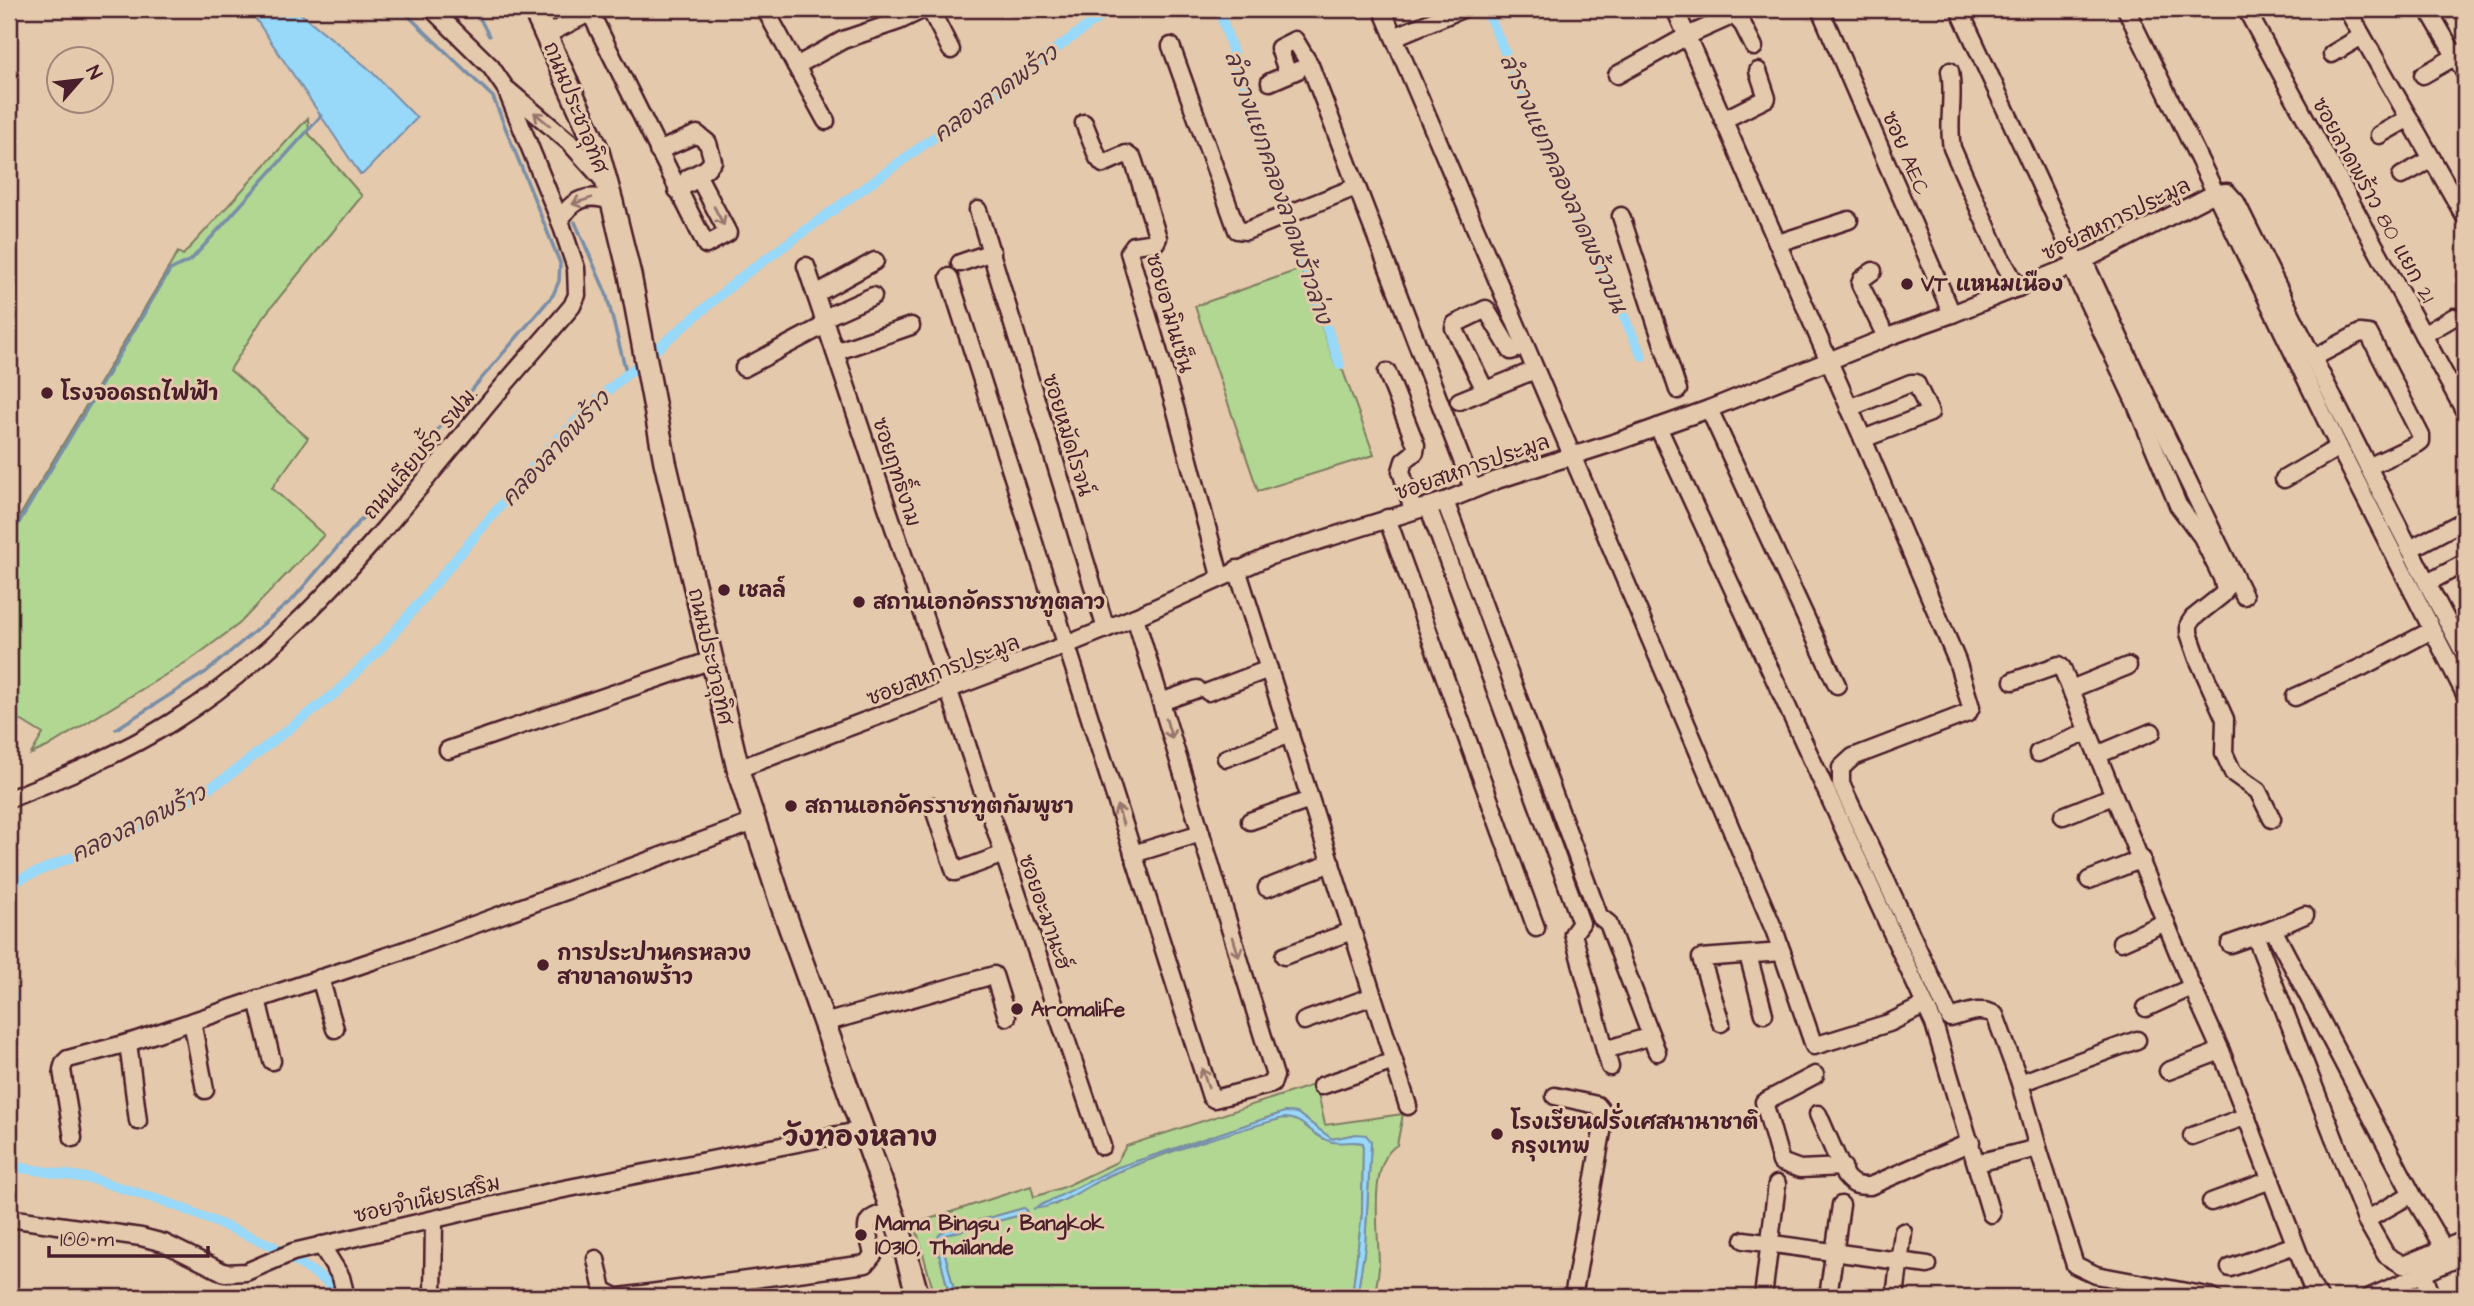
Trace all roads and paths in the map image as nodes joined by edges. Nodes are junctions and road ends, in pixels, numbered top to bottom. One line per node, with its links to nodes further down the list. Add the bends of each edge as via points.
1 (432, 9): 34 (street, ถนนเลียบรั้ว รฟม., via 491,67)
2 (534, 9): 16 (main road, ถนนประชาอุทิศ)
3 (765, 9): 26 (street)
4 (924, 9): 26 (street, via 843,40)
5 (930, 9): 22 (street)
6 (1382, 9): 19 (street)
7 (1462, 9): 19 (street)
8 (1675, 9): 17 (street)
9 (1820, 9): 62 (street, ซอย AEC)
10 (1959, 9): 55 (street)
11 (2126, 9): 45 (street)
12 (2246, 9): 66 (street, ซอยลาดพร้าว 80 แยก 21)
13 (2347, 9): 18 (street)
14 (2428, 9): 24 (street)
15 (594, 10): 16 (street); 40 (street)
16 (546, 35): 44 (main road, ถนนประชาอุทิศ, via 597,148)
17 (1687, 36): 21 (street, via 1734,15); 31 (street); 36 (street)
18 (2362, 36): 23 (street); 35 (street)
19 (1394, 37): 68 (street)
20 (1171, 46): 43 (street, via 1235,228 1246,231)
21 (1754, 47)
22 (951, 50)
23 (2332, 54)
24 (2461, 54): 29 (street); 32 (street)
25 (1310, 65): 30 (street); 30 (street, via 1293,40 1279,49); 43 (street)
26 (796, 66): 37 (street)
27 (1758, 71): 36 (street, via 1767,98)
28 (1950, 71): 59 (street, via 1952,148)
29 (2465, 73)
30 (1288, 74): 33 (street)
31 (1617, 75)
32 (2423, 75)
33 (1270, 82)
34 (506, 89): 44 (street, one-way to 34, via 569,142); 50 (street, ถนนเลียบรั้ว รฟม.)
35 (2409, 118): 39 (street); 41 (street)
36 (1723, 120): 51 (street)
37 (826, 121)
38 (1084, 123): 97 (street, ซอยอามินเซ็น, via 1103,164 1126,154 1133,159 1158,237 1156,242 1134,245 1129,252)
39 (2379, 135)
40 (658, 152): 40 (street, via 697,134 708,143 713,161 676,187)
41 (2432, 159): 42 (street); 48 (street)
42 (2401, 176)
43 (1356, 187): 87 (street)
44 (609, 193): 50 (street, one-way to 50, via 582,198 568,206); 107 (main road, ถนนประชาอุทิศ)
45 (2215, 193): 55 (street, ซอยสหการประมูล); 71 (street, via 2227,192 2236,202); 83 (street)
46 (978, 210): 52 (street, ซอยหมัดโรจน์)
47 (1621, 216): 76 (street)
48 (2465, 216)
49 (1849, 220): 51 (street)
50 (560, 221): 128 (street, ถนนเลียบรั้ว รฟม., via 576,268 578,288 572,306 315,607 267,651 170,723 99,761)
51 (1778, 243): 70 (street)
52 (992, 252): 54 (street); 101 (street, ซอยหมัดโรจน์)
53 (875, 261): 60 (street)
54 (960, 263)
55 (2077, 264): 59 (street, ซอยสหการประมูล); 99 (street); 132 (street, via 2178,505 2202,537 2222,578 2222,596 2193,618 2189,633 2225,719 2224,753 2233,773 2258,791)
56 (806, 266): 60 (street, ซอยฤทธิ์งาม)
57 (1873, 271): 67 (street, via 1860,284)
58 (949, 277): 104 (street)
59 (2018, 288): 62 (street, ซอยสหการประมูล)
60 (816, 294): 64 (street, ซอยฤทธิ์งาม)
61 (873, 296): 64 (street)
62 (1952, 314): 67 (street, ซอยสหการประมูล)
63 (2454, 317): 66 (street)
64 (824, 321): 69 (street, ซอยฤทธิ์งาม); 72 (street)
65 (911, 326): 69 (street)
66 (2423, 335): 80 (street, ซอยลาดพร้าว 80 แยก 21)
67 (1886, 337): 70 (street, ซอยสหการประมูล)
68 (1525, 346): 73 (street); 75 (street, via 1511,351 1485,308 1455,324)
69 (835, 352): 113 (street, ซอยฤทธิ์งาม)
70 (1829, 359): 78 (street); 79 (street, ซอยสหการประมูล)
71 (2313, 359): 85 (street); 85 (street, via 2360,333 2369,334 2421,436 2417,444)
72 (744, 368)
73 (1535, 370): 75 (street); 84 (street)
74 (1387, 372): 89 (street, via 1416,445 1401,471)
75 (1485, 390): 77 (street)
76 (1678, 390)
77 (1459, 401)
78 (1850, 408): 82 (street); 82 (street, via 1911,383 1917,384 1925,398 1928,415)
79 (1709, 409): 81 (street, ซอยสหการประมูล); 111 (street)
80 (2465, 412)
81 (1658, 427): 84 (street, ซอยสหการประมูล); 159 (street)
82 (1863, 439): 163 (street, via 1957,661 1971,707 1968,713 1853,757 1841,768 1841,784)
83 (2339, 446): 86 (street); 102 (street)
84 (1572, 455): 87 (street, ซอยสหการประมูล); 152 (street)
85 (2368, 467): 92 (street)
86 (2284, 479)
87 (1473, 489): 88 (street, ซอยสหการประมูล)
88 (1445, 501): 89 (street, ซอยสหการประมูล); 93 (street)
89 (1420, 508): 90 (street, ซอยสหการประมูล); 95 (street)
90 (1387, 518): 96 (street, ซอยสหการประมูล); 146 (street)
91 (2465, 520): 92 (street)
92 (2410, 549): 98 (street)
93 (1466, 559): 95 (street); 103 (street)
94 (2465, 563): 98 (street)
95 (1449, 565): 105 (street)
96 (1237, 569): 97 (street, ซอยสหการประมูล); 109 (street)
97 (1220, 576): 100 (street, ซอยสหการประมูล)
98 (2427, 583): 106 (street)
99 (2244, 596)
100 (1135, 617): 101 (street, ซอยสหการประมูล); 116 (street)
101 (1106, 629): 104 (street, ซอยสหการประมูล)
102 (2432, 630): 114 (street); 115 (street)
103 (1496, 643): 105 (street); 125 (street)
104 (1066, 645): 113 (street, ซอยสหการประมูล); 137 (street, one-way to 104)
105 (1480, 649): 126 (street)
106 (2465, 655)
107 (712, 660): 120 (street); 124 (main road, ถนนประชาอุทิศ)
108 (2128, 666): 112 (street)
109 (1269, 669): 116 (street); 119 (street)
110 (2013, 681): 112 (street, via 2059,666)
111 (1837, 685)
112 (2071, 689): 117 (street)
113 (948, 691): 124 (street, ซอยสหการประมูล); 136 (street, ซอยอะมานะฮ์)
114 (2465, 694)
115 (2295, 697)
116 (1161, 702): 135 (street, one-way to 135)
117 (2088, 732): 121 (street); 122 (street)
118 (2152, 732): 122 (street)
119 (1290, 734): 123 (street); 129 (street)
120 (448, 750)
121 (2038, 753)
122 (2097, 755): 127 (street)
123 (1226, 758)
124 (738, 769): 134 (main road, ถนนประชาอุทิศ)
125 (1550, 786): 126 (street); 143 (street)
126 (1534, 794): 145 (street)
127 (2113, 796): 131 (street); 138 (street)
128 (9, 799)
129 (1310, 800): 133 (street); 139 (street)
130 (933, 806): 136 (street, via 955,872)
131 (2063, 816)
132 (2272, 819)
133 (1250, 821)
134 (754, 822): 155 (street); 166 (main road, ถนนประชาอุทิศ)
135 (1201, 833): 137 (street); 137 (street, one-way to 137, via 1275,1076 1272,1084 1212,1098)
136 (1004, 854): 193 (street, ซอยอะมานะฮ์)
137 (1133, 854)
138 (2142, 859): 140 (street); 144 (street)
139 (1331, 863): 141 (street); 148 (street)
140 (2089, 880)
141 (1267, 888)
142 (2305, 915): 147 (street)
143 (1600, 916): 145 (street); 170 (street, via 1608,923)
144 (2166, 922): 150 (street); 156 (street)
145 (1581, 923): 173 (street, via 1573,934)
146 (1536, 928)
147 (2273, 929): 149 (street); 199 (street)
148 (1352, 931): 154 (street); 157 (street)
149 (2255, 935): 151 (street); 206 (street)
150 (2121, 942)
151 (2230, 944)
152 (1782, 953): 153 (street); 159 (street, via 1814,1046 1889,1023)
153 (1748, 954): 161 (street); 167 (street, via 1701,958)
154 (1284, 956)
155 (320, 978): 158 (street); 169 (street)
156 (2192, 988): 160 (street); 174 (street)
157 (1373, 996): 165 (street); 177 (street)
158 (257, 999): 164 (street); 176 (street)
159 (1925, 1005): 168 (street)
160 (2146, 1008)
161 (1764, 1014)
162 (1007, 1017): 166 (street, via 994,975)
163 (1950, 1017): 168 (street); 181 (street, via 1981,1010 1995,1015)
164 (192, 1021): 172 (street); 183 (street)
165 (1304, 1021)
166 (824, 1023): 189 (main road, ถนนประชาอุทิศ)
167 (1721, 1023)
168 (1934, 1024): 192 (street)
169 (335, 1029)
170 (1651, 1036): 173 (street); 175 (street)
171 (2137, 1041): 181 (street)
172 (128, 1043): 188 (street); 191 (street, via 81,1054 64,1063)
173 (1605, 1050): 178 (street)
174 (2221, 1051): 179 (street); 187 (street)
175 (1657, 1052)
176 (272, 1061)
177 (1394, 1062): 182 (street); 185 (street)
178 (1611, 1067)
179 (2168, 1071)
180 (1815, 1075): 196 (street, via 1764,1102 1781,1162 1800,1169)
181 (2020, 1083): 194 (street)
182 (1321, 1086)
183 (205, 1090)
184 (1555, 1096): 225 (street, via 1597,1105 1605,1115)
185 (1408, 1106)
186 (1818, 1114): 196 (street)
187 (2247, 1116): 190 (street); 197 (street)
188 (138, 1121)
189 (863, 1130): 202 (main road, ถนนประชาอุทิศ); 205 (street, ซอยจำเนียรเสริม, via 559,1190)
190 (2192, 1136)
191 (73, 1138)
192 (1971, 1143): 195 (street); 196 (street, via 1870,1186 1851,1184)
193 (1102, 1146)
194 (2038, 1148): 195 (street); 229 (street, via 2075,1265 2096,1275)
195 (1978, 1163): 203 (street)
196 (1843, 1167)
197 (2271, 1180): 200 (street); 212 (street)
198 (1777, 1184): 210 (street)
199 (2412, 1194): 206 (street); 213 (street)
200 (2211, 1202)
201 (1841, 1205): 214 (street)
202 (892, 1211): 223 (street, via 868,1221 873,1255 866,1264); 224 (main road, ถนนประชาอุทิศ)
203 (1991, 1214)
204 (12, 1218): 211 (street, ซอยจำเนียรเสริม, via 141,1237 164,1243 225,1273 246,1272)
205 (434, 1220): 211 (street, ซอยจำเนียรเสริม); 222 (street)
206 (2366, 1220): 213 (street, via 2394,1262 2403,1265)
207 (1903, 1232): 217 (street)
208 (1744, 1240): 210 (street)
209 (2465, 1240): 213 (street)
210 (1770, 1243): 214 (street); 226 (street)
211 (321, 1245): 221 (street, via 341,1277)
212 (2295, 1245): 219 (street); 230 (street)
213 (2442, 1247)
214 (1834, 1253): 217 (street); 227 (street)
215 (2465, 1255): 220 (street)
216 (596, 1259): 223 (street, via 603,1290)
217 (1899, 1261): 218 (street); 228 (street)
218 (1927, 1265)
219 (2230, 1268)
220 (2423, 1273): 231 (street); 232 (street)
221 (346, 1297)
222 (433, 1297)
223 (618, 1297)
224 (918, 1297)
225 (1573, 1297)
226 (1763, 1297)
227 (1828, 1297)
228 (1895, 1297)
229 (2213, 1297)
230 (2319, 1297)
231 (2370, 1297)
232 (2432, 1297)

